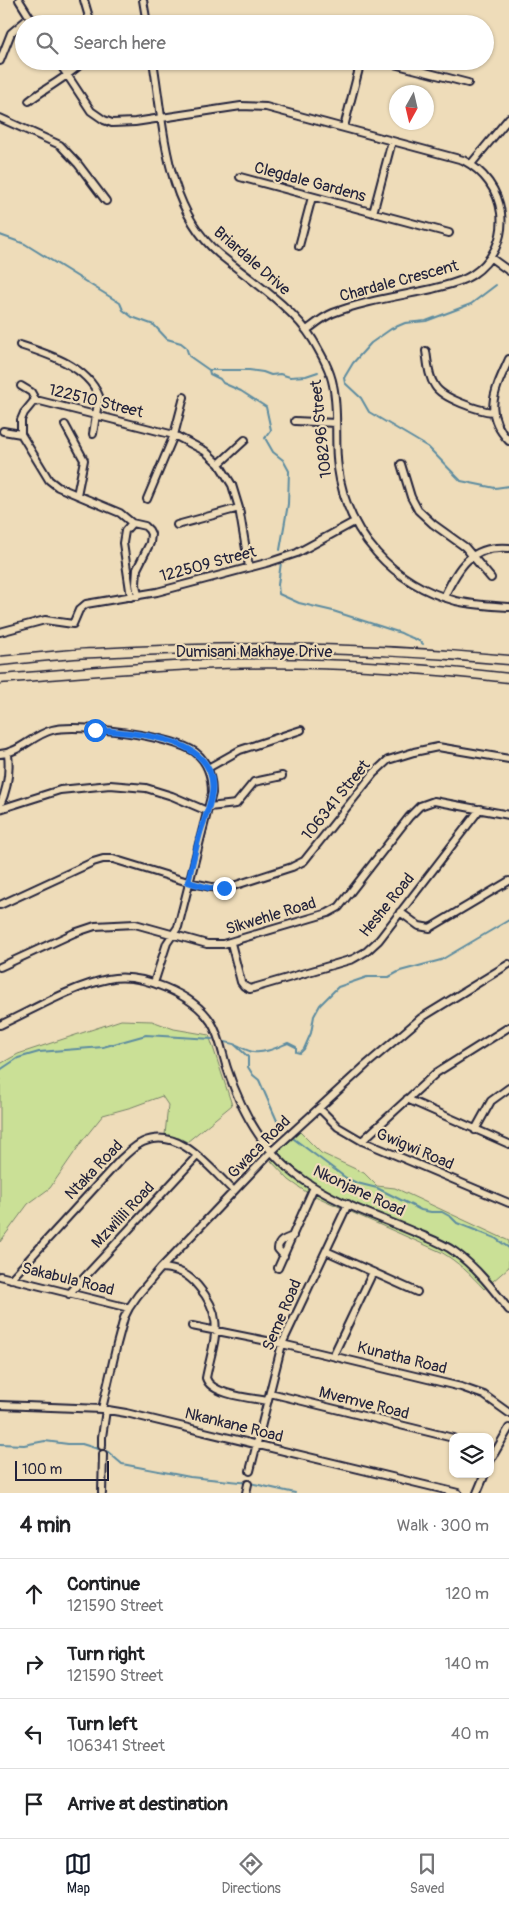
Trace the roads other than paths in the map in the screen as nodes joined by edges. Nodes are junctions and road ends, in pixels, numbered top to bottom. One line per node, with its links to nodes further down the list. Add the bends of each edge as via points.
1 (19, 0): 4 (street)
2 (84, 0): 5 (street)
3 (143, 0): 6 (street)
4 (29, 15)
5 (88, 15)
6 (146, 15)
7 (15, 30): 8 (street)
8 (0, 61)
9 (64, 70): 14 (street, Chardale Crescent)
10 (73, 70): 14 (street)
11 (154, 70): 18 (street, Briardale Drive)
12 (359, 70): 20 (street)
13 (417, 70): 15 (street)
14 (67, 75): 16 (street); 18 (street, Chardale Crescent, via 91,111 104,120 119,123)
15 (468, 83)
16 (29, 101)
17 (0, 118): 25 (street, via 60,145)
18 (162, 118): 20 (street, Chardale Crescent, via 257,106); 31 (street, Briardale Drive, via 174,183 192,222 218,252)
19 (509, 118): 22 (street)
20 (344, 127): 21 (street, Chardale Crescent)
21 (392, 140): 22 (street, Chardale Crescent); 26 (street, Clegdale Gardens)
22 (471, 164): 29 (street, Chardale Crescent, via 491,184 500,206 501,229)
23 (240, 177): 24 (street, Clegdale Gardens)
24 (312, 197): 26 (street, Clegdale Gardens); 28 (street)
25 (106, 201)
26 (373, 213): 27 (street, Clegdale Gardens)
27 (449, 234)
28 (299, 246)
29 (491, 258): 30 (street); 31 (street, Chardale Crescent, via 463,280 341,310 326,316)
30 (509, 271)
31 (308, 330): 41 (street, 108296 Street, via 331,377)
32 (20, 345): 39 (street, via 52,356 88,378 99,396)
33 (426, 351): 38 (street, via 431,378 439,391)
34 (509, 360): 38 (street, via 496,389)
35 (21, 386): 37 (street, via 31,392)
36 (184, 397): 46 (street)
37 (36, 402): 39 (street, 122510 Street); 44 (street, 122510 Street, via 29,405 24,413)
38 (493, 412): 48 (street, via 500,431)
39 (96, 415): 45 (street); 46 (street, 122510 Street)
40 (295, 421): 41 (street)
41 (336, 423): 54 (street, 108296 Street, via 339,476)
42 (65, 425): 51 (street, via 84,457)
43 (3, 430): 44 (street)
44 (21, 434): 51 (street, via 49,480)
45 (93, 434)
46 (174, 435): 49 (street, 122510 Street, via 205,451); 52 (street)
47 (245, 440): 49 (street)
48 (509, 441)
49 (219, 464): 53 (street, 122510 Street, via 232,485)
50 (402, 464): 58 (street, via 418,510 460,541)
51 (77, 495): 55 (street, via 120,513)
52 (148, 499)
53 (239, 508): 56 (street); 59 (street, 122510 Street)
54 (354, 522): 59 (street, 122509 Street, via 297,553); 62 (street, 108296 Street, via 389,566 422,588)
55 (132, 523): 61 (street, via 125,531 123,543); 61 (street, via 145,526 151,534 137,569)
56 (177, 525)
57 (509, 548): 58 (street, via 486,549)
58 (473, 555): 60 (street); 62 (street, via 457,573)
59 (249, 567): 61 (street, 122509 Street)
60 (490, 578)
61 (134, 596): 64 (street, 122509 Street, via 86,604 79,610 73,624 45,620)
62 (444, 596): 63 (street, 108296 Street, via 477,605)
63 (509, 607)
64 (0, 632)
65 (509, 660): 66 (main road, Dumisani Makhaye Drive, via 350,649 226,648 96,652)
66 (0, 661)
67 (509, 678): 68 (main road, Dumisani Makhaye Drive, via 416,668 258,664 135,668)
68 (0, 679)
69 (302, 730): 73 (street, via 240,750)
70 (0, 754): 71 (street)
71 (8, 754): 73 (street, via 40,734 76,729 140,734 186,747); 75 (street, via 7,786)
72 (509, 759): 81 (street, 106341 Street, via 438,747 394,758 374,774 300,864 224,888)
73 (208, 768): 77 (street, via 212,783)
74 (282, 776): 77 (street, via 254,782 236,804)
75 (0, 805)
76 (0, 809): 77 (street, via 60,790 110,785 138,787)
77 (208, 809): 81 (street)
78 (480, 810): 79 (street, Sikwehle Road); 83 (street, Heshe Road); 85 (street, Sikwehle Road, via 434,801 423,803 339,907)
79 (509, 815)
80 (509, 880): 83 (street, via 430,928 418,926)
81 (188, 882): 82 (street, 106341 Street, via 104,859); 84 (street, via 178,927)
82 (0, 906)
83 (400, 912): 85 (street, Heshe Road, via 378,940 361,955 252,989 241,982)
84 (173, 935): 85 (street, Sikwehle Road, via 207,944); 87 (street, Sikwehle Road, via 135,924 95,926); 88 (street, via 167,943)
85 (232, 943)
86 (509, 964): 93 (street, Gwaca Road, via 415,1023)
87 (0, 966)
88 (154, 983): 89 (street, Nkonjane Road, via 110,978 89,984); 97 (street, Nkonjane Road, via 196,1005 212,1022 240,1104)
89 (0, 1025)
90 (509, 1027): 92 (street, via 436,1073)
91 (509, 1088): 94 (street, via 491,1101)
92 (407, 1099): 94 (street); 95 (street)
93 (319, 1108): 95 (street, Gwigwi Road, via 338,1127); 97 (street, Gwaca Road)
94 (475, 1130): 96 (street)
95 (362, 1141): 101 (street, Gwigwi Road)
96 (509, 1144)
97 (271, 1152): 99 (street, Nkonjane Road); 100 (street, Gwaca Road)
98 (197, 1156): 100 (street, Ntaka Road); 108 (street, Ntaka Road, via 185,1145 170,1139 152,1139 135,1146); 110 (street, Mzwilili Road)
99 (314, 1187): 102 (street, Nkonjane Road); 105 (street)
100 (234, 1191): 104 (street, Gwaca Road)
101 (509, 1203)
102 (348, 1204): 103 (street, Seme Road); 112 (street, Nkonjane Road, via 454,1251 483,1276)
103 (326, 1251): 106 (street); 115 (street, Seme Road)
104 (162, 1268): 111 (street, Gwaca Road); 114 (street, via 181,1271 194,1281 210,1301)
105 (278, 1268)
106 (373, 1272): 109 (street); 116 (street)
107 (0, 1276): 108 (street, Sakabula Road)
108 (11, 1279): 110 (street, Sakabula Road)
109 (417, 1292)
110 (69, 1294): 111 (street, Sakabula Road)
111 (129, 1308): 120 (street, Gwaca Road, via 117,1344)
112 (509, 1310)
113 (192, 1326): 114 (street, Kunatha Road)
114 (216, 1329): 115 (street, Kunatha Road); 118 (street, via 206,1378 209,1384 218,1390)
115 (282, 1344): 116 (street, Kunatha Road); 117 (street, Seme Road)
116 (333, 1356): 121 (street, Kunatha Road, via 472,1390)
117 (270, 1393): 118 (street, Seme Road); 123 (street, Mvemve Road)
118 (268, 1401): 124 (street, Seme Road)
119 (0, 1405): 120 (street, Nkankane Road)
120 (104, 1409): 124 (street, Nkankane Road); 125 (street, Gwaca Road)
121 (509, 1413)
122 (509, 1428): 127 (street)
123 (449, 1437)
124 (257, 1445): 128 (street, Seme Road); 133 (street, Nkankane Road)
125 (102, 1446)
126 (103, 1454): 131 (street)
127 (494, 1454)
128 (250, 1471)
129 (482, 1478): 134 (street)
130 (248, 1484): 132 (street)
131 (102, 1493)
132 (246, 1493)
133 (458, 1493)
134 (476, 1493)

